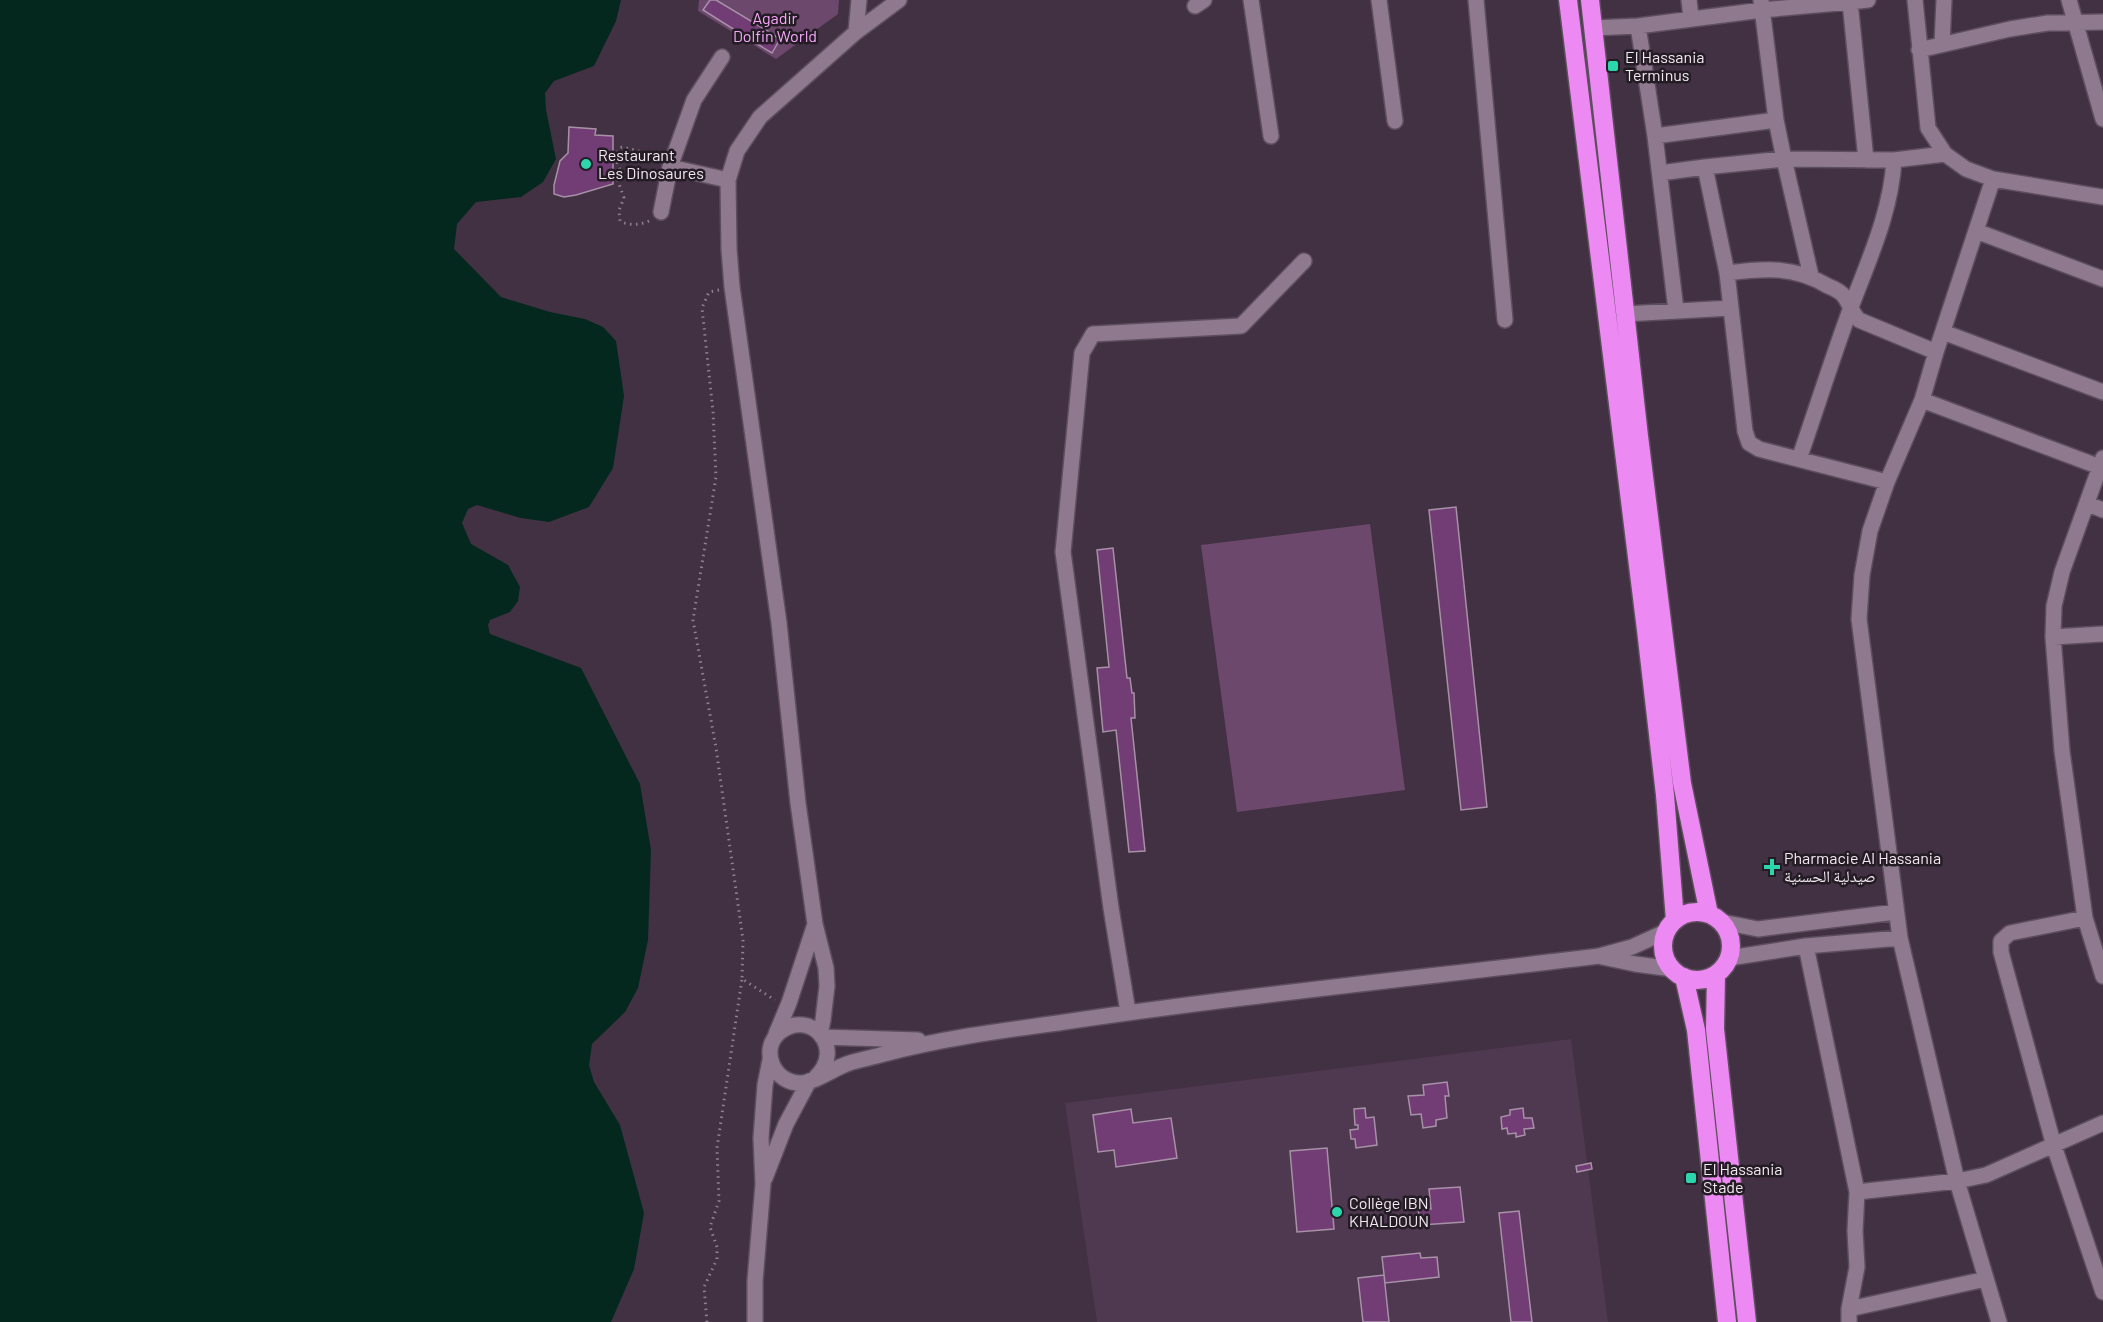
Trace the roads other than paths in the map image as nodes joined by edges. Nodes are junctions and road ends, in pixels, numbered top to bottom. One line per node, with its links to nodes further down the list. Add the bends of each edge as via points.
1 (859, 0): 20 (street)
2 (899, 0): 20 (street)
3 (1251, 0): 27 (street)
4 (1379, 0): 26 (street)
5 (1476, 0): 49 (street)
6 (1568, 0): 65 (highway, via 1646,630 1667,819)
7 (1590, 0): 19 (highway)
8 (1689, 0): 15 (street)
9 (1868, 0): 13 (street)
10 (1915, 0): 22 (street)
11 (1944, 0): 21 (street)
12 (2069, 0): 17 (street)
13 (1850, 2): 14 (street); 31 (street)
14 (1761, 5): 15 (street); 25 (street)
15 (1691, 18): 18 (street)
16 (2103, 22): 17 (street)
17 (2075, 23): 21 (street, via 2048,22); 24 (street)
18 (1638, 26): 19 (street); 28 (street)
19 (1593, 28): 48 (highway)
20 (856, 32): 37 (street, via 760,117 737,151)
21 (1942, 44): 22 (street)
22 (1919, 50): 29 (street, via 1928,128)
23 (722, 57): 33 (street, via 694,100)
24 (2103, 119)
25 (1776, 120): 28 (street); 30 (street)
26 (1395, 121)
27 (1271, 136)
28 (1655, 136): 35 (street)
29 (1945, 154): 32 (street); 36 (street, via 1966,169)
30 (1784, 159): 31 (street); 34 (street); 43 (street)
31 (1866, 160): 32 (street)
32 (1894, 160): 47 (street, via 1890,195 1875,247)
33 (671, 163): 37 (street); 39 (street)
34 (1705, 167): 35 (street); 42 (street)
35 (1660, 173): 46 (street)
36 (1993, 179): 38 (street); 40 (street)
37 (728, 180): 64 (street, via 732,287 779,623)
38 (2103, 198)
39 (661, 212)
40 (1976, 231): 44 (street); 50 (street)
41 (1304, 261): 73 (street, via 1240,326 1093,334 1082,353 1063,552)
42 (1727, 273): 43 (street, via 1787,270); 45 (street)
43 (1811, 276): 47 (street, via 1844,296)
44 (2103, 279)
45 (1731, 308): 46 (street); 54 (street, via 1749,443)
46 (1676, 310): 48 (street)
47 (1850, 310): 51 (street, via 1859,320); 54 (street)
48 (1626, 314): 62 (highway, via 1682,783)
49 (1505, 320)
50 (1943, 332): 51 (street); 52 (street)
51 (1936, 352): 53 (street)
52 (2103, 392)
53 (1922, 400): 55 (street); 56 (street)
54 (1799, 459): 56 (street)
55 (2101, 462): 57 (street)
56 (1887, 483): 61 (street, via 1870,531 1859,619)
57 (2088, 504): 58 (street); 60 (street, via 2062,572 2054,606)
58 (2103, 510)
59 (2103, 634): 60 (street)
60 (2053, 637): 63 (street, via 2062,751)
61 (1896, 912): 62 (street, via 1758,928); 66 (street)
62 (1716, 918): 65 (highway, via 1697,912 1686,914); 69 (highway, via 1730,935)
63 (2085, 918): 72 (street); 80 (street, via 2010,933 2001,941)
64 (815, 924): 74 (street, via 827,986); 75 (street)
65 (1671, 925): 68 (street, via 1632,947); 70 (highway, via 1663,944 1666,957)
66 (1900, 938): 67 (street); 81 (street)
67 (1806, 946): 69 (street); 83 (street)
68 (1599, 956): 70 (street); 73 (street)
69 (1729, 958): 71 (highway)
70 (1678, 973): 71 (highway, via 1695,980); 88 (highway, via 1696,1029)
71 (1716, 975): 89 (highway, via 1715,1029)
72 (2103, 976)
73 (1128, 1012): 76 (street)
74 (821, 1035): 75 (street, via 797,1025); 76 (street); 78 (street, via 828,1058 826,1066)
75 (776, 1036): 77 (street)
76 (936, 1041): 78 (street, via 847,1063)
77 (770, 1060): 78 (street, via 785,1079); 82 (street, via 761,1138)
78 (813, 1079): 82 (street, via 786,1125)
79 (2103, 1123): 80 (street)
80 (2054, 1146): 81 (street, via 1986,1175); 85 (street)
81 (1957, 1181): 83 (street); 84 (street)
82 (763, 1184): 87 (street)
83 (1857, 1192): 86 (street, via 1857,1267)
84 (1986, 1279): 86 (street); 90 (street)
85 (2103, 1292)
86 (1849, 1315)
87 (755, 1322)
88 (1727, 1322)
89 (1747, 1322)
90 (1999, 1322)

